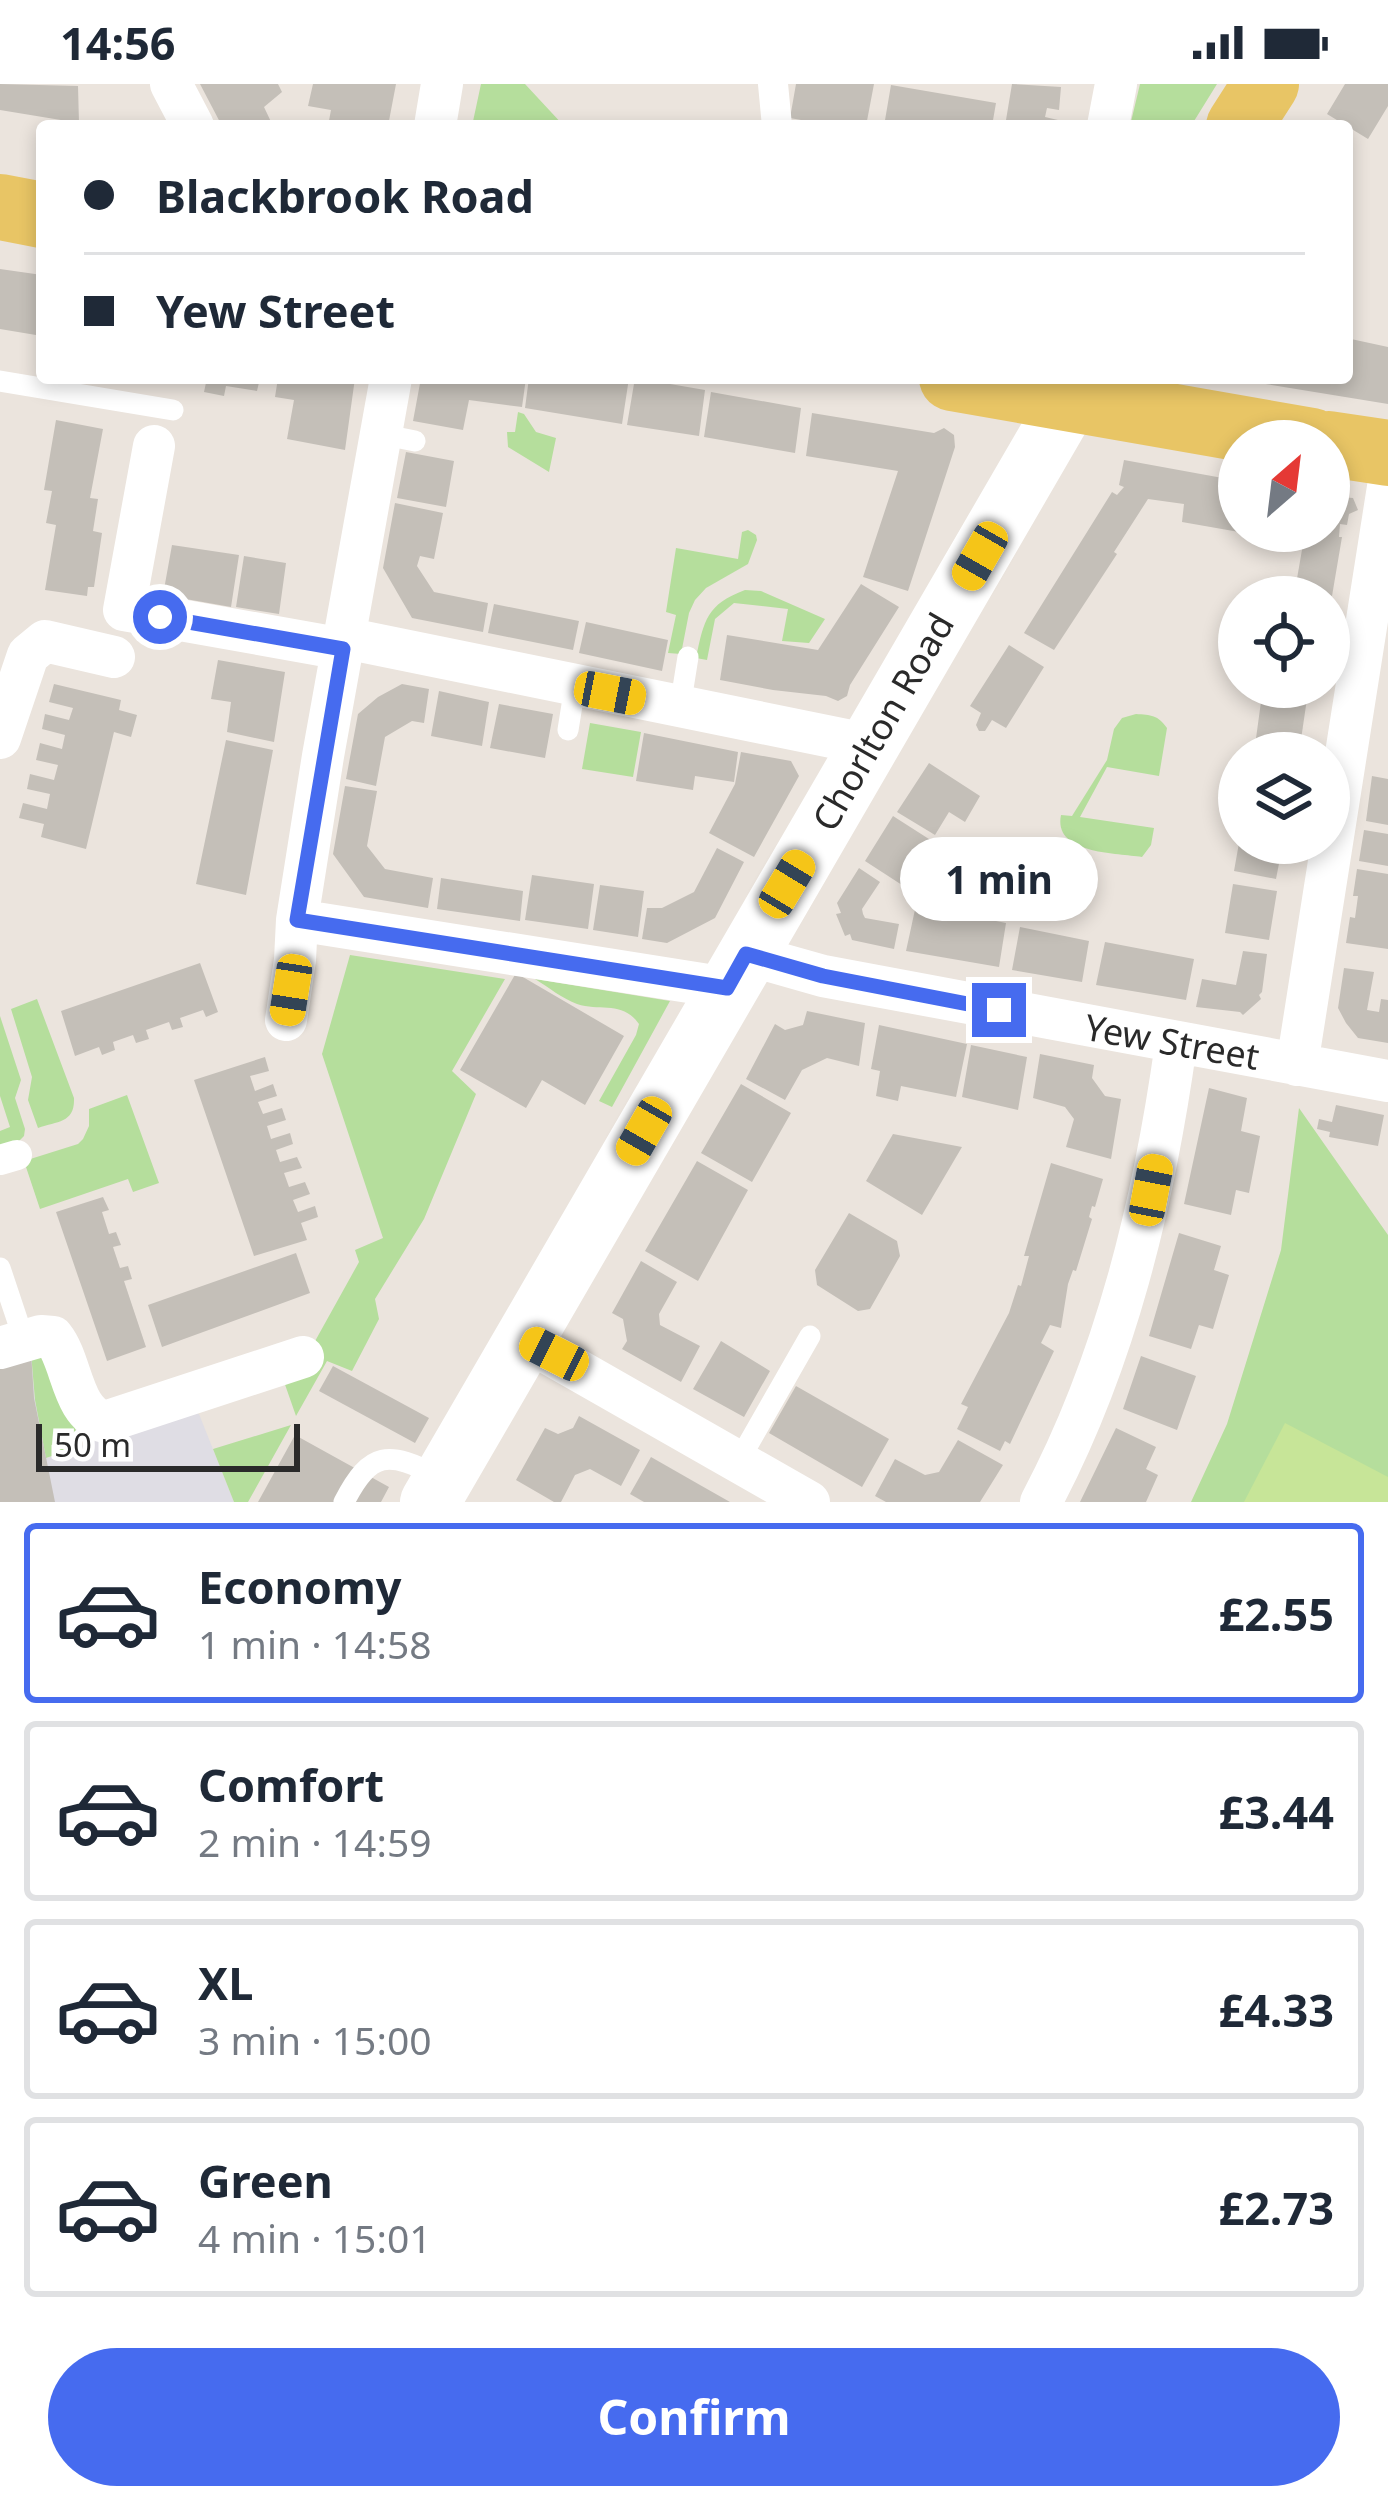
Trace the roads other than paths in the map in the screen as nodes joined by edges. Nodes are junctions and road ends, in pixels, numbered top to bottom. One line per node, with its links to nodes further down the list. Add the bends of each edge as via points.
1 (171, 84): 6 (street)
2 (442, 84): 7 (street)
3 (773, 84): 8 (street)
4 (1116, 84): 9 (street)
5 (1266, 84): 10 (main road)
6 (190, 120)
7 (436, 120)
8 (776, 120)
9 (1109, 120)
10 (1243, 120)
11 (0, 207): 12 (main road)
12 (36, 213)
13 (0, 381): 18 (lane)
14 (392, 384): 22 (street, via 398,437)
15 (1027, 384): 16 (main road)
16 (1077, 388): 17 (main road); 30 (main road, Chorlton Road)
17 (1219, 420)
18 (164, 428): 22 (street, via 124,610)
19 (1350, 447): 20 (main road)
20 (1388, 453)
21 (1388, 487): 28 (street)
22 (344, 644): 25 (street); 32 (street)
23 (114, 657): 29 (street, via 39,644)
24 (688, 657): 26 (lane)
25 (575, 686): 26 (street); 27 (lane)
26 (680, 707): 30 (street)
27 (568, 730)
28 (1345, 732)
29 (0, 738)
30 (871, 745): 33 (main road, Chorlton Road)
31 (1325, 864): 36 (street)
32 (297, 920): 33 (street, Yew Street); 34 (street)
33 (736, 971): 35 (street, Yew Street, via 823,976); 40 (main road, Chorlton Road)
34 (286, 1020)
35 (1176, 1044): 36 (street, Yew Street); 47 (street, via 1122,1298)
36 (1297, 1065): 37 (street, Yew Street)
37 (1388, 1081)
38 (0, 1268): 41 (lane)
39 (810, 1336): 43 (lane)
40 (525, 1340): 43 (street); 44 (main road, Chorlton Road)
41 (12, 1344): 42 (street, via 53,1337 83,1406 105,1422)
42 (303, 1357)
43 (738, 1462): 46 (street)
44 (436, 1490): 45 (lane, via 405,1459 378,1460)
45 (344, 1502)
46 (809, 1502)
47 (1041, 1502)

